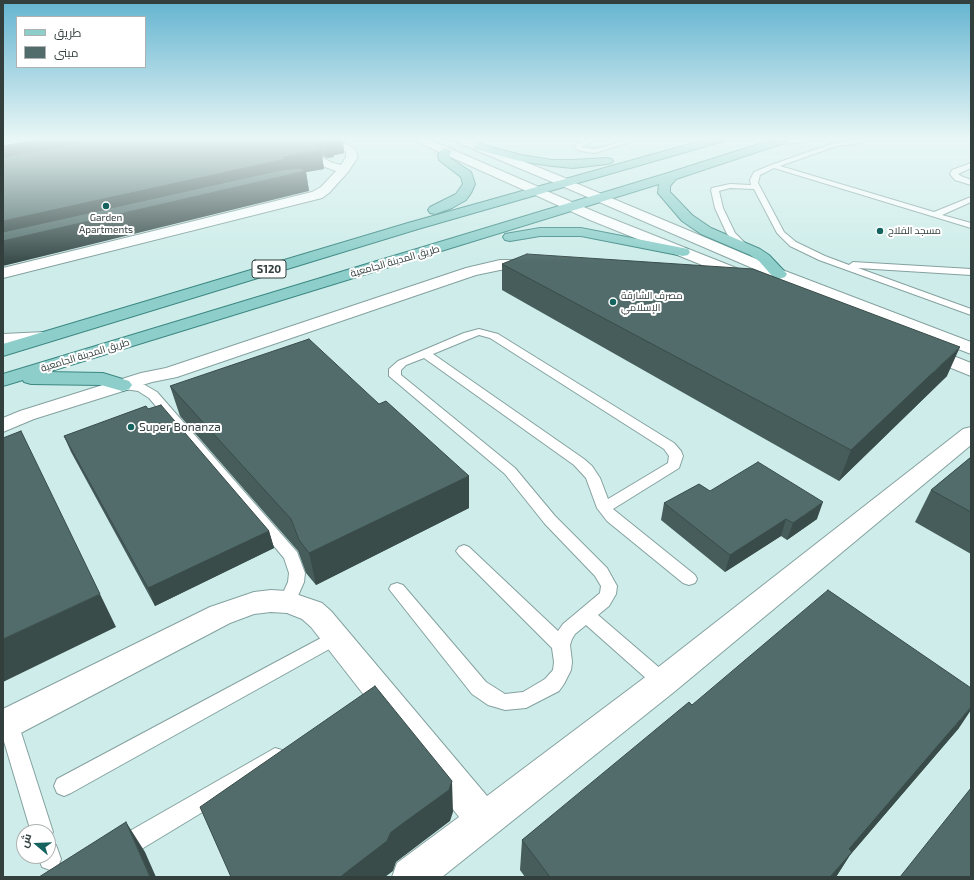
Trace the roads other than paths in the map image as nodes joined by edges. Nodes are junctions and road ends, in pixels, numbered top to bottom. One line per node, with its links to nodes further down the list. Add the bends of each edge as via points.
1 (334, 180): 28 (street, via 325,190 312,197)
2 (469, 180): 20 (main road, via 465,193 455,201 424,215)
3 (512, 180): 14 (street)
4 (559, 180): 11 (street)
5 (576, 180): 11 (main road, S120)
6 (610, 180): 13 (main road)
7 (659, 180): 16 (main road, طريق المدينة الجامعية)
8 (669, 180): 22 (main road, via 664,186 664,193 687,218 706,231)
9 (754, 180): 12 (lane)
10 (820, 180): 19 (lane)
11 (566, 183): 13 (street); 14 (main road, S120); 15 (main road, via 564,193)
12 (756, 187): 22 (lane, via 730,186 715,190 719,208 731,234); 25 (lane, via 786,238 802,249)
13 (580, 190): 16 (street); 18 (main road, via 572,195)
14 (537, 191): 15 (street); 20 (main road, S120)
15 (552, 198): 18 (street); 30 (main road, via 391,250 367,261)
16 (599, 198): 18 (main road, طريق المدينة الجامعية); 29 (street)
17 (971, 199): 19 (lane)
18 (571, 206): 23 (main road, طريق المدينة الجامعية); 24 (street)
19 (935, 215): 21 (lane)
20 (413, 226): 33 (main road, S120)
21 (971, 226)
22 (744, 246): 29 (main road, via 764,258)
23 (423, 252): 24 (main road, via 453,251 514,236 553,232 595,234); 30 (main road, طريق المدينة الجامعية / S120)
24 (683, 252): 31 (street, via 761,288)
25 (838, 264): 27 (lane); 32 (lane)
26 (546, 266): 41 (street, via 510,264 481,268 170,373)
27 (971, 272)
28 (3, 273)
29 (779, 274): 36 (street)
30 (347, 275): 40 (main road, طريق المدينة الجامعية / S120)
31 (702, 278)
32 (971, 312)
33 (45, 337): 34 (street); 37 (main road, S120)
34 (3, 338)
35 (912, 345): 39 (street)
36 (971, 348)
37 (3, 350)
38 (425, 353): 44 (lane, via 579,462 593,478); 44 (lane, via 473,333 490,334 674,451 674,465); 49 (lane, via 398,366 395,376 510,471 550,520 601,572 608,582 608,594 603,602)
39 (971, 370)
40 (7, 379): 41 (main road, via 103,379)
41 (122, 385): 42 (street, via 27,415); 48 (lane, via 141,388 153,395 291,556 297,573)
42 (3, 426)
43 (971, 434): 52 (street)
44 (604, 508): 46 (lane)
45 (464, 551): 51 (lane)
46 (689, 579)
47 (397, 588): 51 (lane, via 479,688 495,699 505,702 526,700 552,685 562,670)
48 (287, 602): 50 (street, via 312,611); 53 (street, via 254,603 231,610)
49 (586, 615): 51 (lane, via 569,629); 52 (lane)
50 (336, 637): 55 (lane); 56 (street, via 375,697)
51 (561, 645)
52 (663, 682): 56 (street)
53 (5, 724): 57 (lane)
54 (288, 749): 58 (lane)
55 (64, 786)
56 (484, 820): 59 (street)
57 (39, 824)
58 (107, 857)
59 (422, 874)

